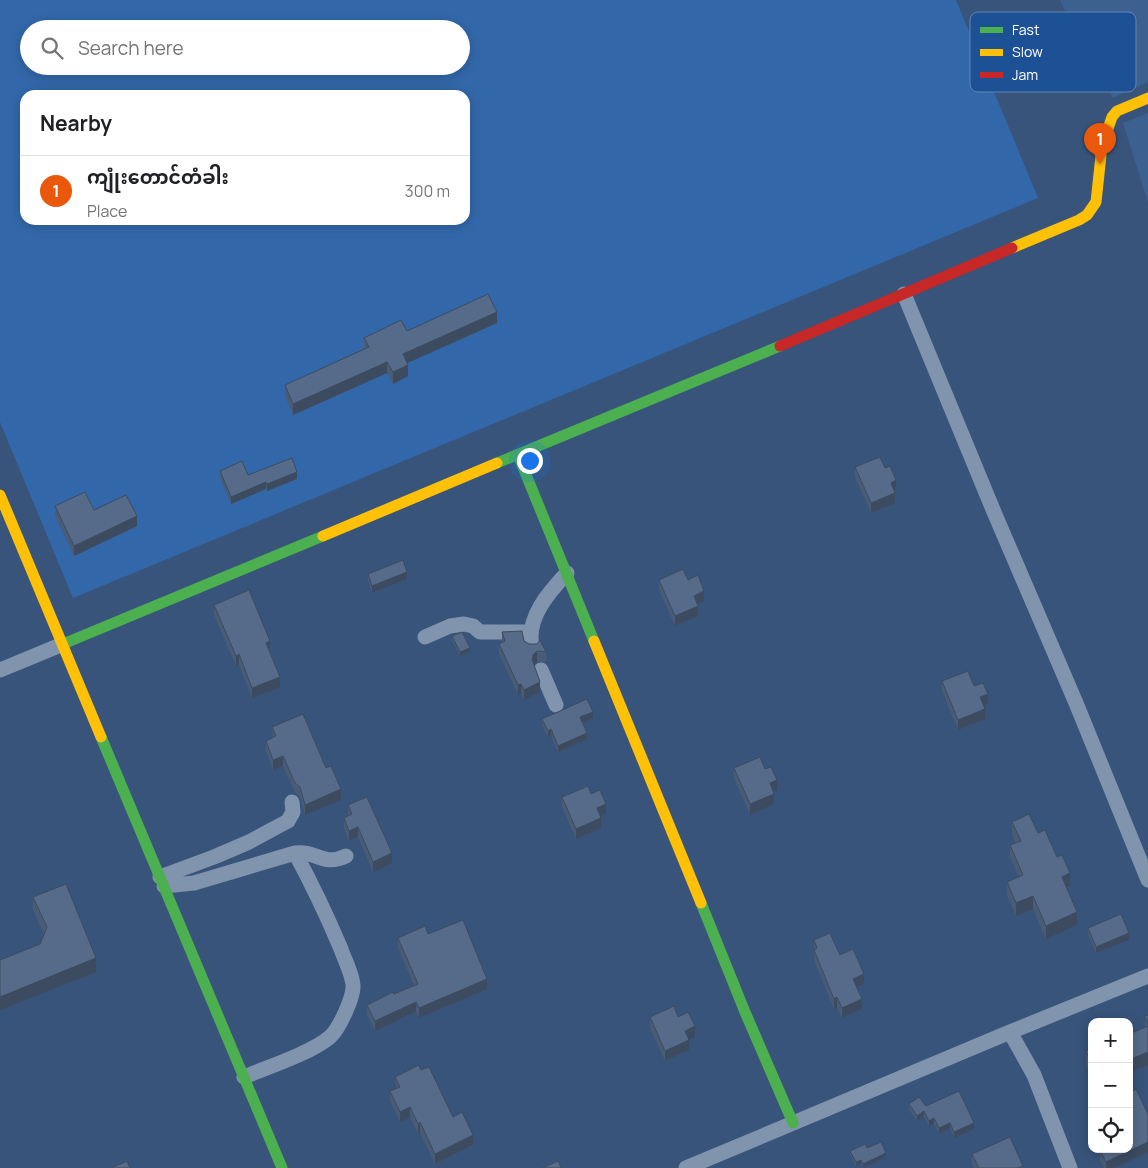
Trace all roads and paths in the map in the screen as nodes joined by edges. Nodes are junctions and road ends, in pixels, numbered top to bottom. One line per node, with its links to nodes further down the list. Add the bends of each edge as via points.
1 (1148, 98): 2 (street, via 1117,111 1112,117 1102,146 1096,202 1087,215)
2 (904, 294): 3 (street); 14 (street)
3 (518, 455): 5 (street); 7 (street)
4 (0, 495): 7 (street)
5 (567, 573): 6 (street, via 544,600 531,639 480,632 464,624 450,626); 19 (street, via 745,1012)
6 (425, 637)
7 (63, 644): 8 (street); 15 (street)
8 (0, 670)
9 (541, 670): 10 (street)
10 (556, 705)
11 (292, 802): 15 (street, via 293,812 288,821)
12 (294, 853): 13 (street, via 304,852 334,861); 15 (street, via 194,883); 18 (street, via 309,877 351,974 353,987 331,1036)
13 (346, 856)
14 (1148, 880)
15 (162, 881): 18 (street)
16 (1148, 976): 17 (street)
17 (1010, 1032): 19 (street); 22 (street, via 1034,1075)
18 (244, 1076): 20 (street)
19 (793, 1122): 21 (street)
20 (282, 1168)
21 (686, 1168)
22 (1070, 1168)

